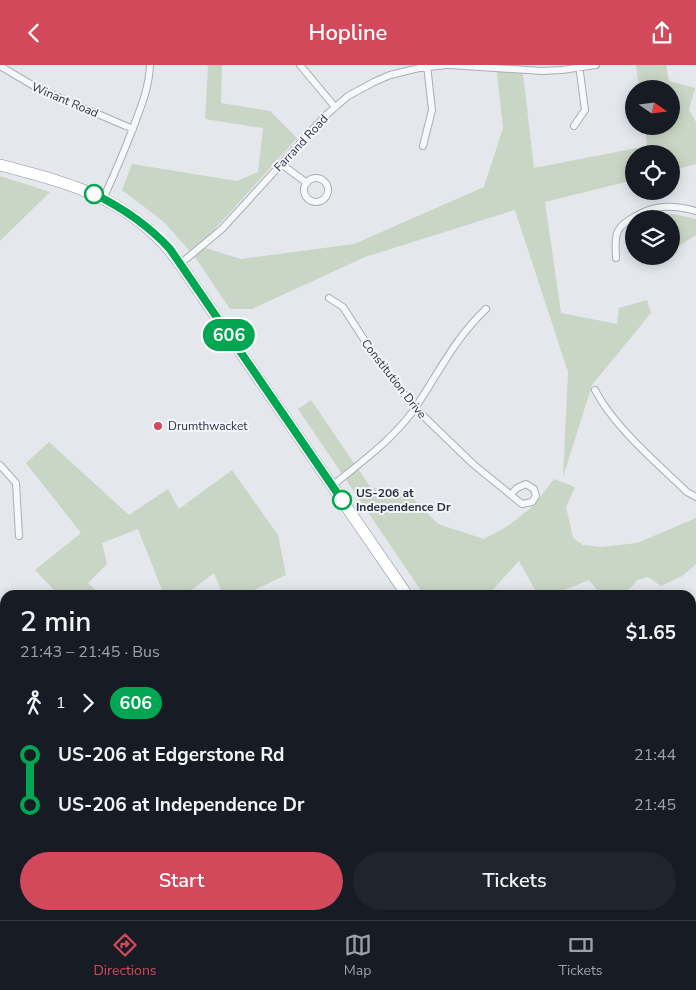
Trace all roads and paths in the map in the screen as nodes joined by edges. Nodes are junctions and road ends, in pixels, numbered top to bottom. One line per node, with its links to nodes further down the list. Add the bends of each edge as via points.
1 (150, 65): 10 (street, via 147,90)
2 (300, 65): 8 (street)
3 (448, 65): 5 (street, Farrand Road); 7 (street, Farrand Road, via 542,71)
4 (596, 65): 7 (street, Farrand Road)
5 (427, 66): 8 (street, Farrand Road, via 374,82); 11 (street, via 432,110)
6 (0, 67): 10 (street, Winant Road, via 39,89)
7 (579, 67): 9 (street, via 584,110)
8 (335, 107): 12 (street, Farrand Road)
9 (574, 126)
10 (133, 129): 15 (street)
11 (423, 146)
12 (281, 164): 14 (street); 18 (street, Farrand Road, via 222,229)
13 (0, 165): 15 (highway, via 66,183)
14 (306, 183)
15 (103, 199): 18 (highway, via 147,226)
16 (696, 211): 17 (street, via 663,206 646,210 619,230 615,241)
17 (616, 258)
18 (180, 264): 24 (highway)
19 (329, 298): 22 (street, Constitution Drive, via 343,307)
20 (486, 309): 22 (street, via 448,353)
21 (595, 390): 26 (street, via 619,425)
22 (414, 408): 24 (street, via 389,438); 25 (street, Constitution Drive)
23 (0, 465): 27 (street, via 16,483)
24 (332, 486): 28 (highway)
25 (510, 494)
26 (696, 497)
27 (19, 536)
28 (404, 590)

